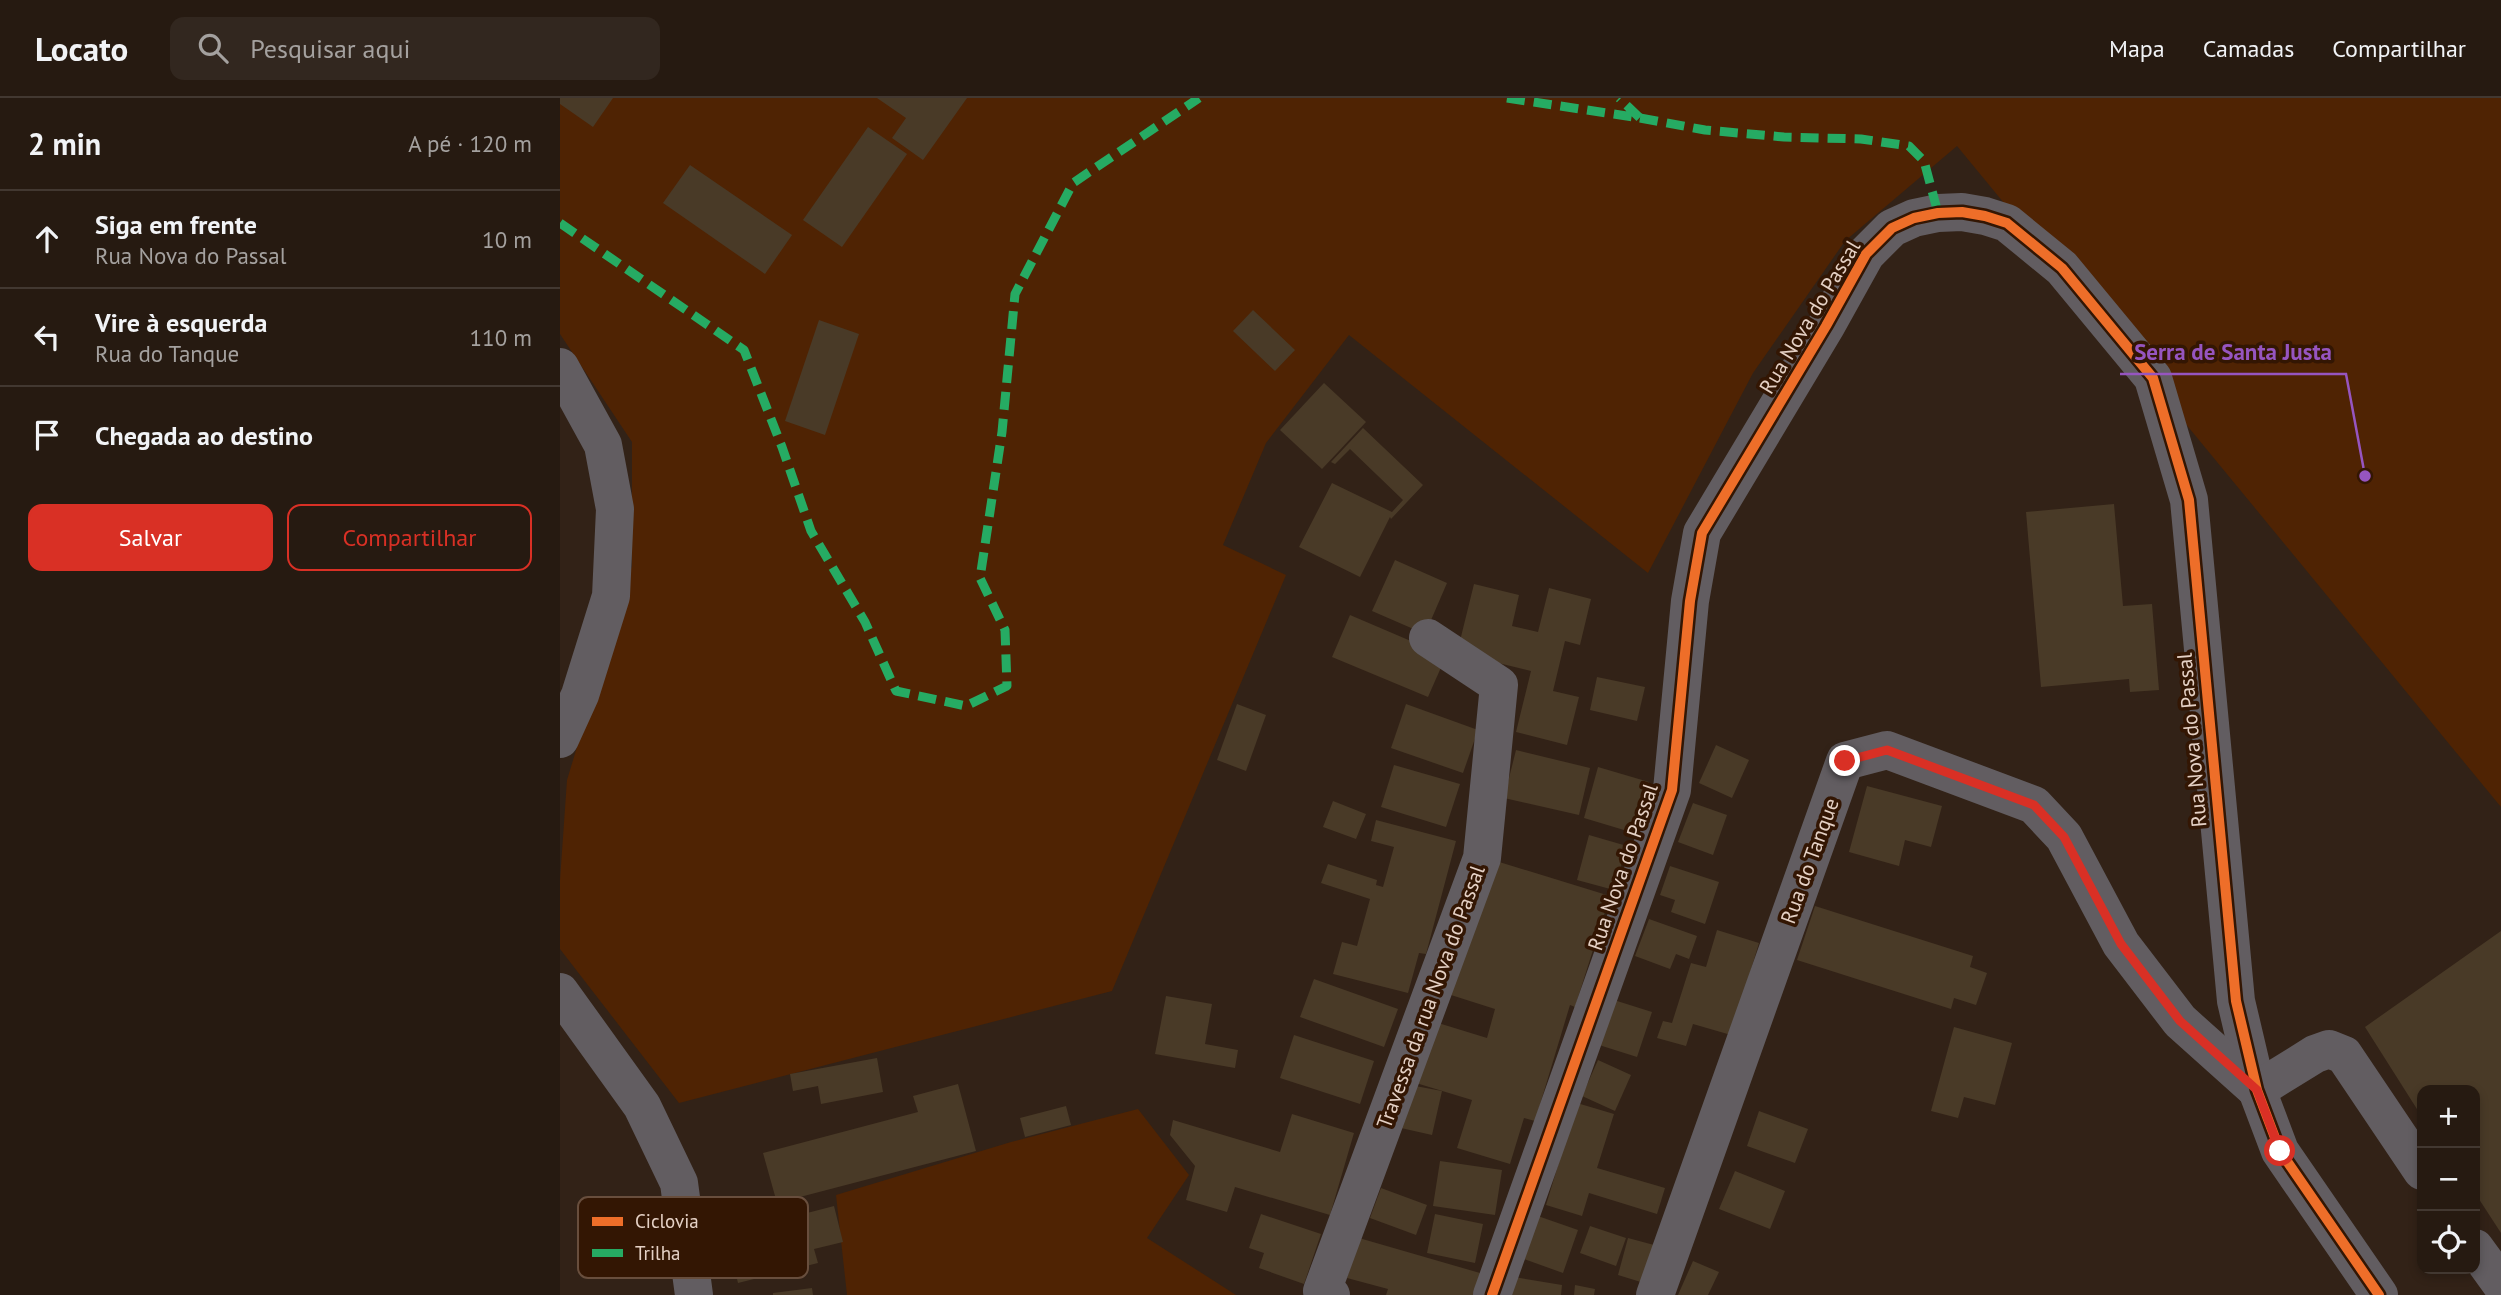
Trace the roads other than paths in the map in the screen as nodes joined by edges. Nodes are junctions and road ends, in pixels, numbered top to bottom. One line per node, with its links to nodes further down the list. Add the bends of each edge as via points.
1 (560, 367): 3 (street, via 603,445 615,509 611,596 580,695)
2 (1428, 638): 10 (street, Travessa da rua Nova do Passal, via 1499,685 1482,858 1322,1291)
3 (560, 738)
4 (560, 992): 7 (street, via 642,1106 679,1183)
5 (2257, 1090): 6 (street, via 2315,1054 2329,1049 2344,1055); 11 (street, Rua Nova do Passal, via 2236,1002 2189,499 2153,378 2062,268 2007,223 1962,212 1914,218 1892,228 1866,254 1702,533 1690,601 1672,790); 12 (street, Rua do Tanque, via 2180,1021 2121,944 2064,837 2034,805 1887,750 1845,761); 13 (street, Rua Nova do Passal, via 2280,1151)
6 (2417, 1164)
7 (681, 1197)
8 (2480, 1255): 9 (street)
9 (2501, 1284)
10 (1331, 1295)
11 (1492, 1295)
12 (1655, 1295)
13 (2379, 1295)

